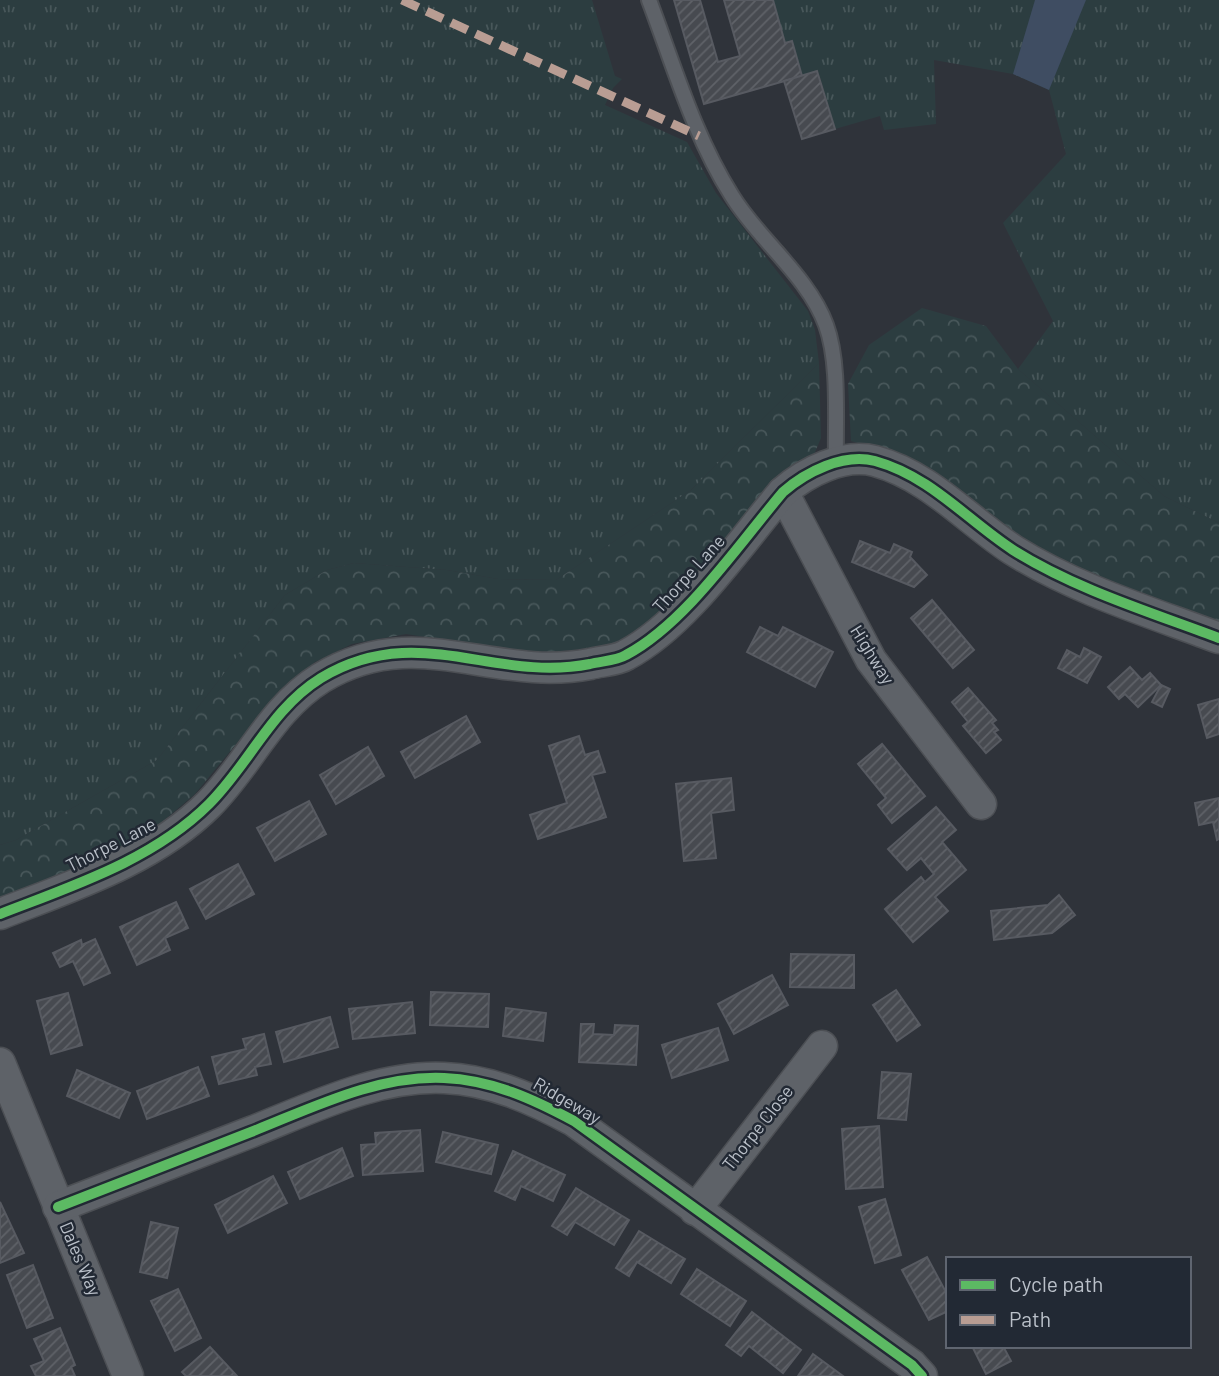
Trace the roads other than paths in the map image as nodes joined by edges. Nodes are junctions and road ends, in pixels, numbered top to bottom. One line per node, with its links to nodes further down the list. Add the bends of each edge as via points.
1 (649, 0): 2 (lane, via 699,136 732,197 806,290 827,327)
2 (836, 463): 3 (street, Thorpe Lane, via 798,479); 4 (street, Thorpe Lane, via 873,461 902,471 944,496 1013,550 1066,578)
3 (783, 492): 5 (street, Highway, via 872,660); 6 (street, Thorpe Lane, via 670,625 624,657 574,667 503,665 441,652 376,654 358,660 292,699 209,804 162,841 105,872)
4 (1219, 638)
5 (981, 804)
6 (0, 914)
7 (822, 1046): 10 (street, Thorpe Close)
8 (0, 1063): 9 (street, Dales Way)
9 (58, 1207): 10 (street, Ridgeway, via 338,1098 401,1080 444,1078 487,1084 531,1098 574,1121); 11 (street, Dales Way)
10 (695, 1210): 12 (street, Ridgeway)
11 (128, 1376)
12 (922, 1376)

